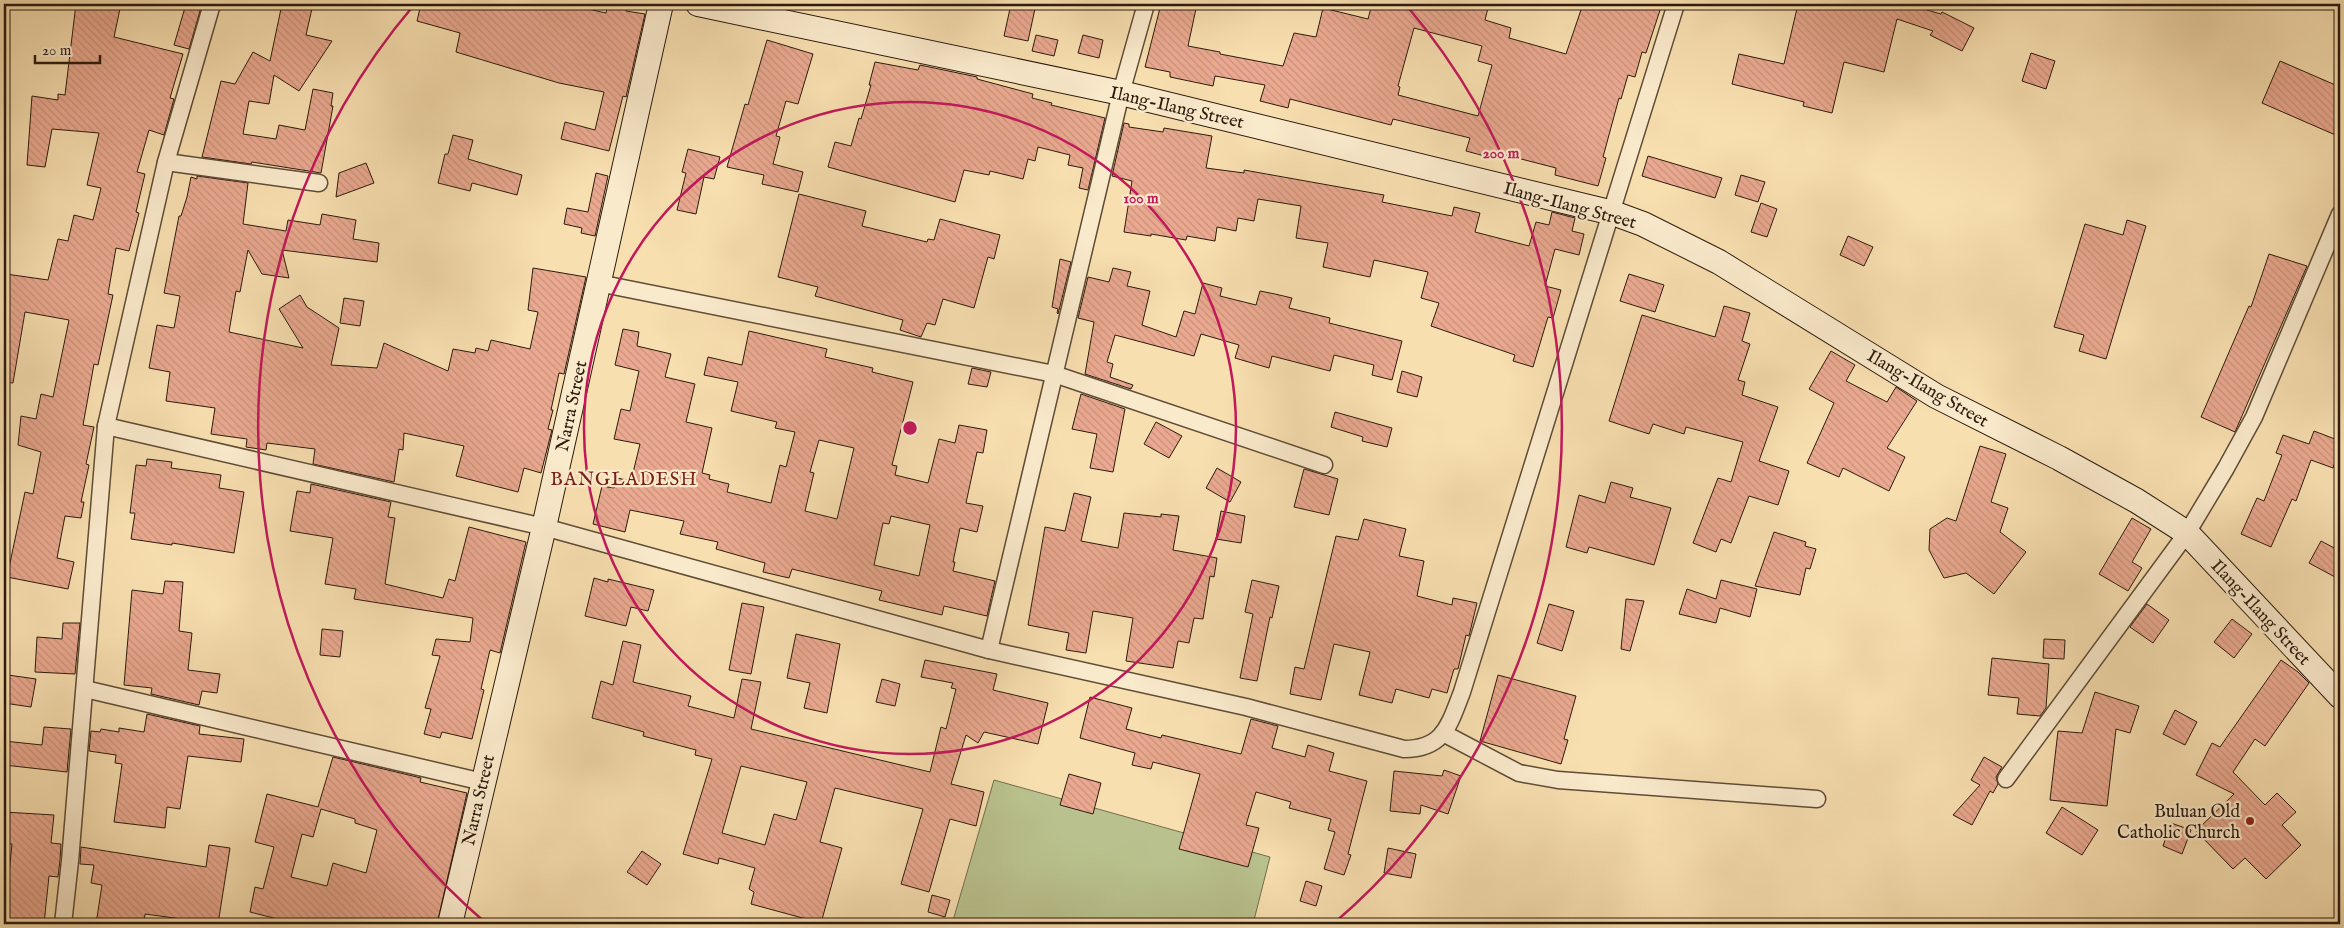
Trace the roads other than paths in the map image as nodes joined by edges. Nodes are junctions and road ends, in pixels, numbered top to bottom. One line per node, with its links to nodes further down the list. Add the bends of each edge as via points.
1 (212, 4): 7 (street)
2 (661, 4): 11 (main road, Narra Street)
3 (698, 4): 6 (main road, Ilang-Ilang Street)
4 (1146, 4): 6 (street)
5 (1676, 4): 9 (street)
6 (1121, 94): 9 (main road, Ilang-Ilang Street); 12 (street)
7 (166, 162): 8 (street); 13 (street)
8 (319, 183)
9 (1613, 213): 16 (main road, Ilang-Ilang Street, via 1643,224 1719,262 1936,396 2128,496); 20 (street, via 1462,692)
10 (2340, 214): 16 (street, via 2254,417)
11 (598, 283): 12 (street); 15 (main road, Narra Street)
12 (1054, 374): 14 (street); 17 (street)
13 (106, 426): 15 (street); 18 (street)
14 (1324, 464)
15 (544, 527): 17 (street); 22 (main road, Narra Street)
16 (2187, 533): 19 (main road, Ilang-Ilang Street); 21 (street)
17 (989, 650): 20 (street, via 1246,707 1404,749 1420,749 1432,744)
18 (85, 689): 22 (street); 24 (street)
19 (2340, 696)
20 (1443, 733): 23 (street, via 1520,773 1548,778)
21 (2006, 779)
22 (483, 782): 25 (main road, Narra Street)
23 (1817, 799)
24 (63, 924)
25 (450, 924)

